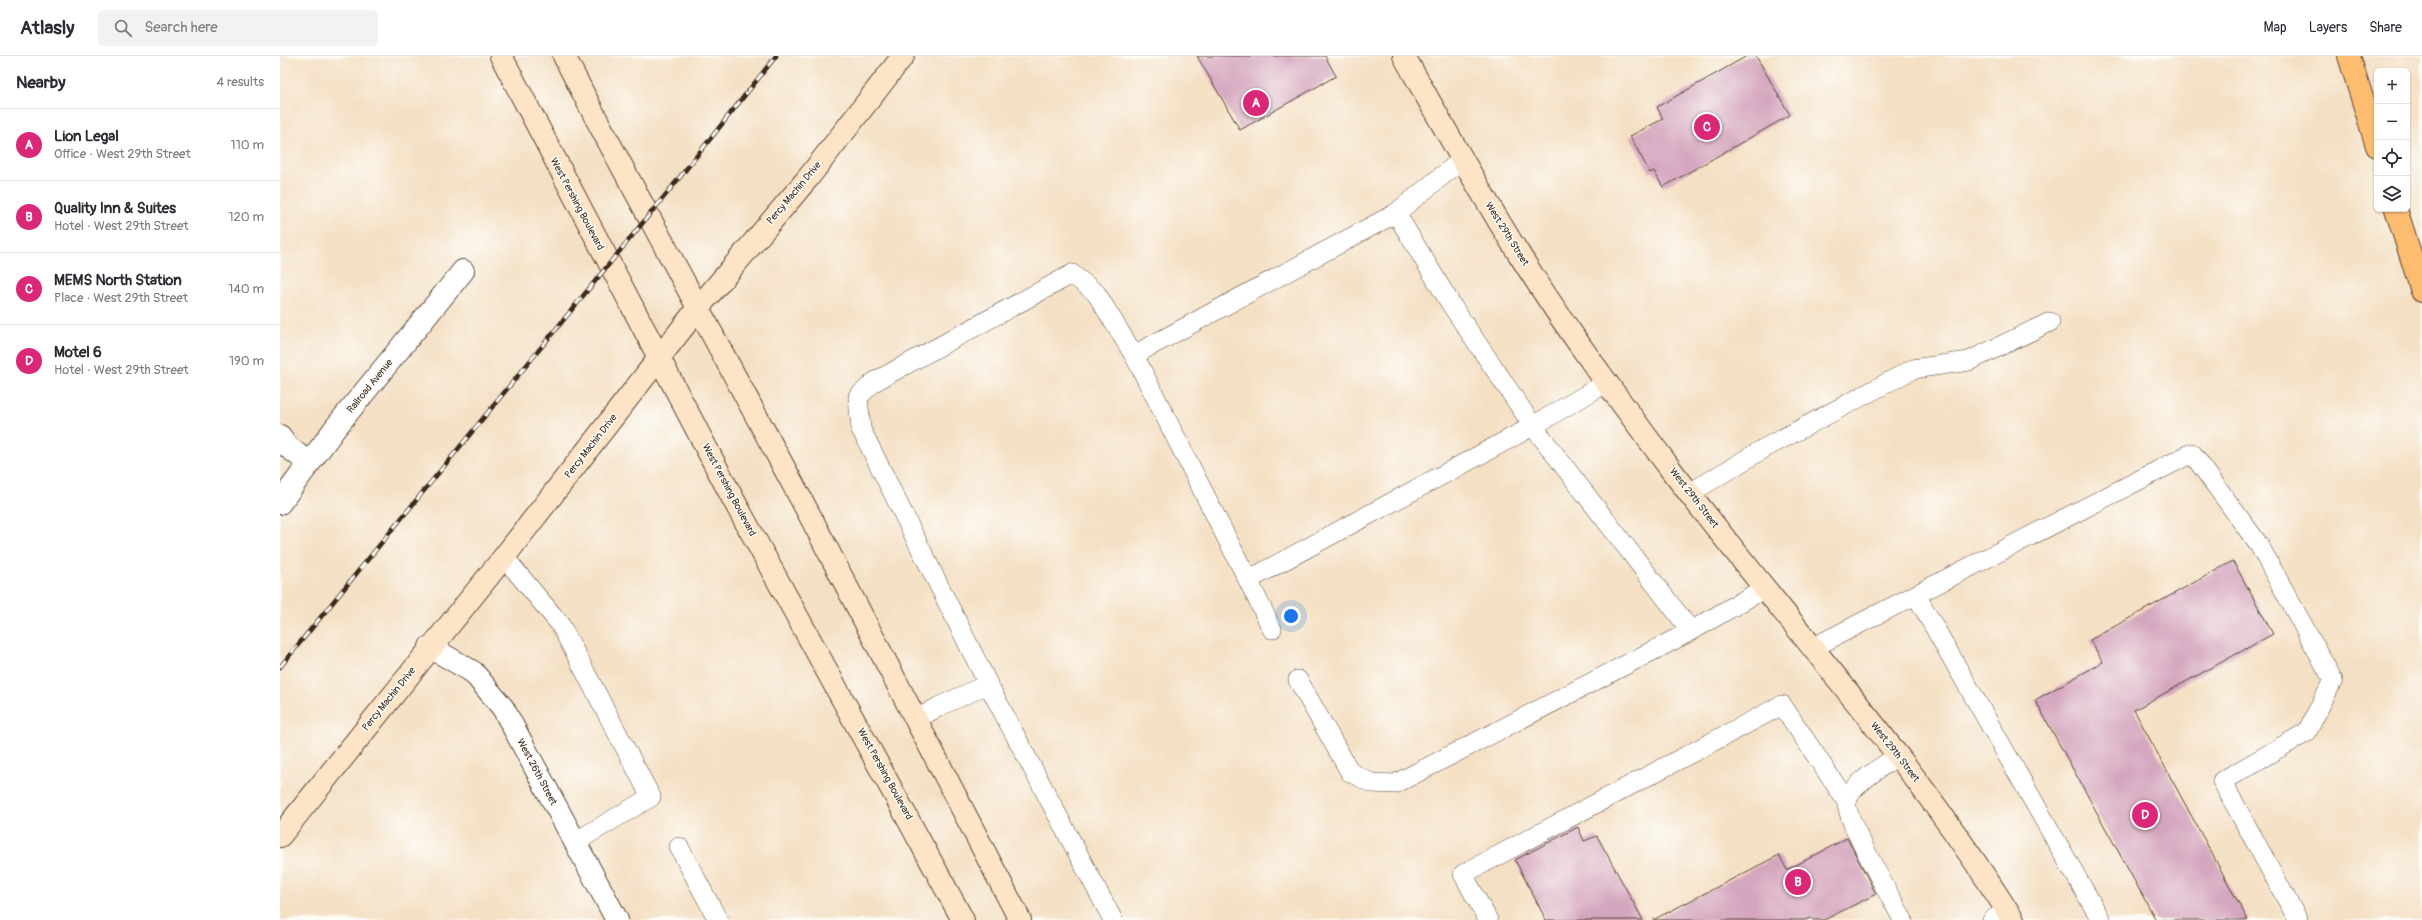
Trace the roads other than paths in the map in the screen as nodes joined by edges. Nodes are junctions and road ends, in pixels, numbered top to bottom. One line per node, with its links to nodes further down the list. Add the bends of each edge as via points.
1 (501, 56): 15 (main road, West Pershing Boulevard)
2 (564, 56): 12 (main road)
3 (903, 56): 12 (main road, Percy Machin Drive, via 808,178)
4 (1404, 56): 7 (main road, West 29th Street)
5 (2349, 56): 6 (highway)
6 (2375, 140)
7 (1463, 159): 9 (lane); 16 (main road, West 29th Street, via 1520,256)
8 (2397, 212): 11 (highway)
9 (1396, 213): 14 (lane); 17 (lane, via 1452,306)
10 (463, 271): 19 (street, Railroad Avenue)
11 (2422, 291)
12 (698, 308): 15 (main road, Percy Machin Drive); 32 (main road, via 809,514)
13 (2050, 322): 20 (lane, via 1969,361 1913,369 1763,449)
14 (1134, 355): 23 (lane); 31 (lane, via 1096,293 1072,274 874,382 858,397 861,428)
15 (660, 357): 22 (main road, Percy Machin Drive); 41 (main road, West Pershing Boulevard, via 732,497)
16 (1606, 384): 17 (lane); 20 (main road, West 29th Street)
17 (1533, 426): 23 (lane); 27 (lane)
18 (280, 436): 19 (street, via 288,447)
19 (309, 463): 21 (street, Railroad Avenue)
20 (1690, 493): 24 (main road, West 29th Street)
21 (280, 503)
22 (504, 557): 28 (main road, Percy Machin Drive); 36 (lane, via 560,624 651,797)
23 (1248, 580): 26 (lane)
24 (1764, 588): 27 (lane); 29 (main road, West 29th Street)
25 (1916, 595): 29 (lane); 46 (lane); 47 (lane, via 2192,453 2259,545 2333,680 2307,732 2222,781)
26 (1272, 629)
27 (1691, 631): 30 (lane, via 1395,784 1371,783 1350,772)
28 (430, 647): 35 (main road, Percy Machin Drive); 36 (street, West 26th Street, via 473,672 503,708)
29 (1812, 648): 33 (main road, West 29th Street)
30 (1298, 680)
31 (988, 684): 32 (lane); 43 (lane)
32 (914, 720): 42 (main road)
33 (1898, 756): 34 (lane, via 1853,790); 38 (main road, West 29th Street, via 1929,797)
34 (1846, 802): 44 (lane, via 1782,705 1463,874); 45 (lane, via 1848,816)
35 (280, 836)
36 (575, 842): 39 (street, West 26th Street)
37 (679, 847): 40 (lane)
38 (2004, 917)
39 (617, 920)
40 (718, 920)
41 (963, 920)
42 (1020, 920)
43 (1113, 920)
44 (1488, 920)
45 (1903, 920)
46 (2100, 920)
47 (2298, 920)

